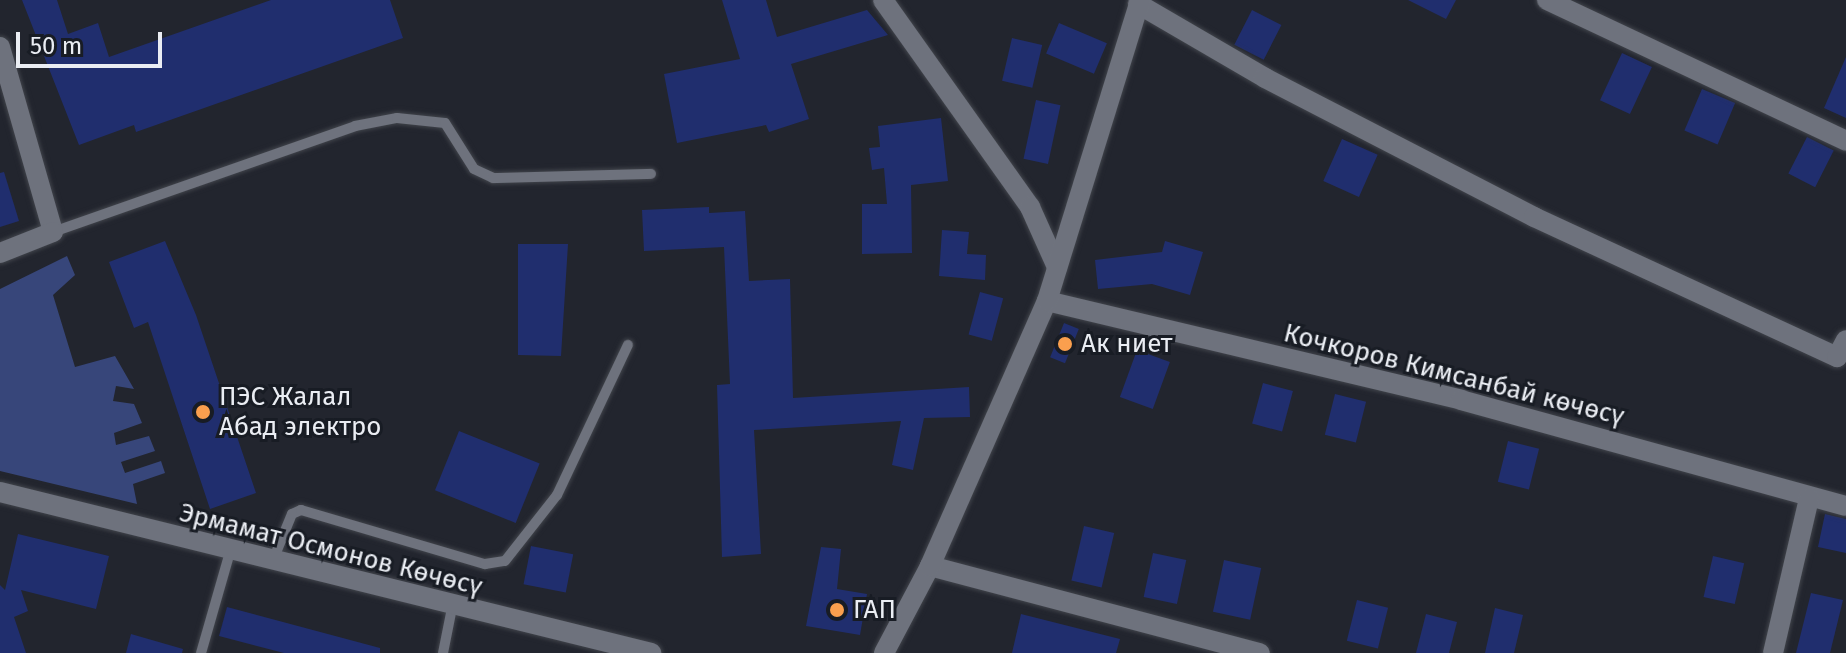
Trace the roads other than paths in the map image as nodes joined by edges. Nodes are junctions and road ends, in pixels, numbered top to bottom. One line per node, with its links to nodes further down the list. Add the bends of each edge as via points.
1 (883, 0): 9 (street, via 1007,172)
2 (1547, 0): 5 (street)
3 (1139, 2): 9 (street); 11 (street, via 1265,78 1534,217 1837,357)
4 (0, 47): 7 (street)
5 (1846, 141)
6 (651, 174): 7 (lane, via 493,178 474,169 445,123 397,118 355,126)
7 (53, 232): 8 (street)
8 (0, 253)
9 (1057, 267): 10 (street)
10 (1047, 301): 14 (street, Кочкоров Кимсанбай көчөсү, via 1461,400); 18 (street)
11 (1846, 340)
12 (628, 345): 17 (lane, via 557,495 505,561 485,564 301,510 292,514)
13 (0, 492): 16 (street, Эрмамат Осмонов Көчөсү)
14 (1809, 498): 15 (street, Кочкоров Кимсанбай көчөсү); 25 (street)
15 (1846, 506)
16 (230, 552): 17 (street, Эрмамат Осмонов Көчөсү); 20 (lane)
17 (272, 562): 19 (street, Эрмамат Осмонов Көчөсү)
18 (930, 566): 23 (street); 24 (street)
19 (452, 608): 21 (lane); 22 (street, Эрмамат Осмонов Көчөсү)
20 (201, 653)
21 (443, 653)
22 (651, 653)
23 (884, 653)
24 (1260, 653)
25 (1773, 653)

